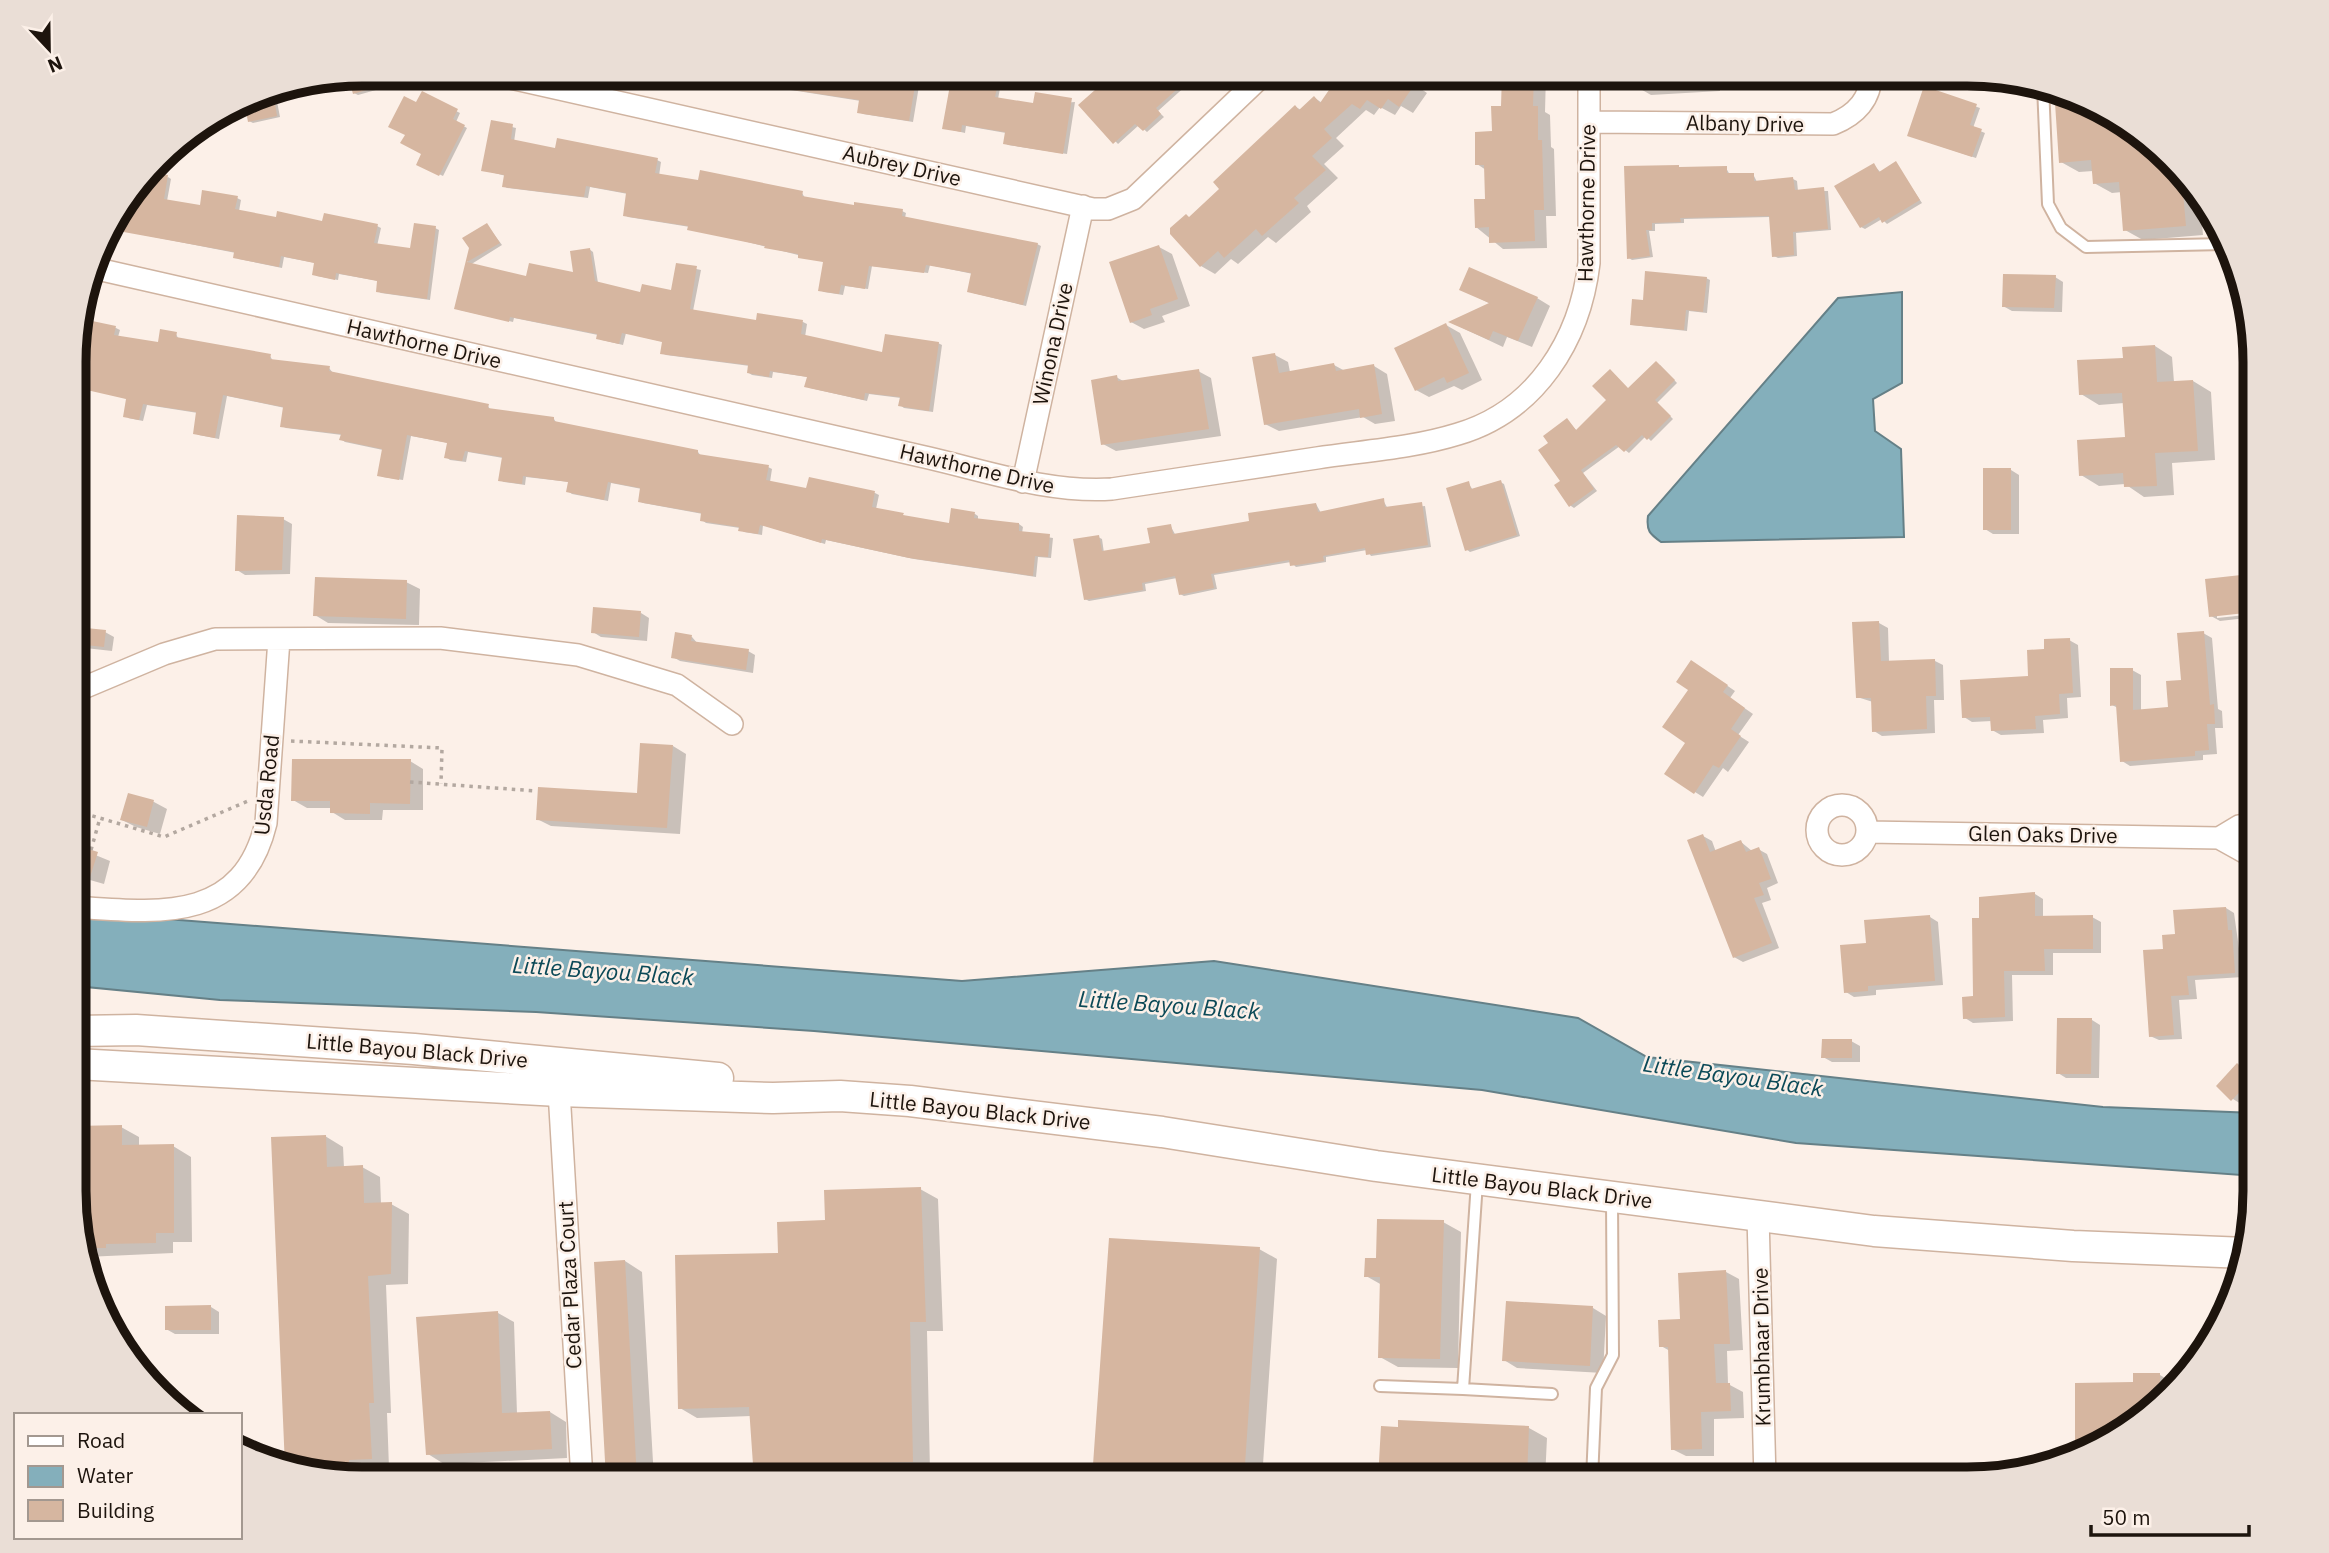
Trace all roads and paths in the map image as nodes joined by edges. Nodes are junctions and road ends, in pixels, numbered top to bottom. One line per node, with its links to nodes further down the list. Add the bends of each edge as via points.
1 (547, 86): 7 (street, Aubrey Drive)
2 (1251, 86): 7 (street, Aubrey Drive, via 1133,199 1108,209)
3 (1589, 86): 6 (street, Hawthorne Drive)
4 (1869, 86): 6 (street, Albany Drive, via 1857,111 1833,124)
5 (2043, 97): 8 (lane, via 2048,204 2061,228 2086,247)
6 (1589, 122): 10 (street, Hawthorne Drive, via 1589,263 1580,312 1572,335 1547,374 1498,416 1458,434 1422,442 1112,489 1073,490)
7 (1083, 206): 10 (street, Winona Drive)
8 (2217, 244)
9 (101, 270): 10 (street, Hawthorne Drive)
10 (1023, 482)
11 (279, 639): 12 (street, via 215,639 164,654); 13 (street, via 440,638 578,655 677,685); 14 (street, Usda Road)
12 (86, 687)
13 (732, 723)
14 (273, 740): 16 (path, via 442,748); 17 (street, Usda Road)
15 (410, 782): 16 (path)
16 (441, 784): 18 (path)
17 (270, 791): 20 (path, via 164,837); 26 (street, Usda Road, via 261,845 230,889 200,905 169,910)
18 (537, 791)
19 (86, 814): 20 (path)
20 (100, 818): 24 (path)
21 (2243, 826): 23 (street, Glen Oaks Drive)
22 (1867, 832): 23 (street, Glen Oaks Drive)
23 (2219, 838): 25 (street, Glen Oaks Drive)
24 (91, 850)
25 (2243, 851)
26 (86, 907)
27 (86, 1031): 30 (main road, Little Bayou Black Drive, via 136,1030 414,1049 784,1083)
28 (86, 1065): 29 (main road, Little Bayou Black Drive)
29 (559, 1091): 30 (main road, Little Bayou Black Drive); 38 (street, Cedar Plaza Court)
30 (840, 1096): 31 (main road, Little Bayou Black Drive, via 1162,1132)
31 (1478, 1179): 32 (main road, Little Bayou Black Drive); 36 (lane)
32 (1612, 1197): 33 (main road, Little Bayou Black Drive); 39 (lane, via 1613,1355 1596,1388)
33 (1758, 1216): 34 (main road, Little Bayou Black Drive, via 2024,1243); 40 (street, Krumbhaar Drive)
34 (2236, 1253)
35 (1380, 1386): 36 (lane)
36 (1464, 1389): 37 (lane)
37 (1552, 1394)
38 (581, 1467)
39 (1593, 1467)
40 (1765, 1467)

